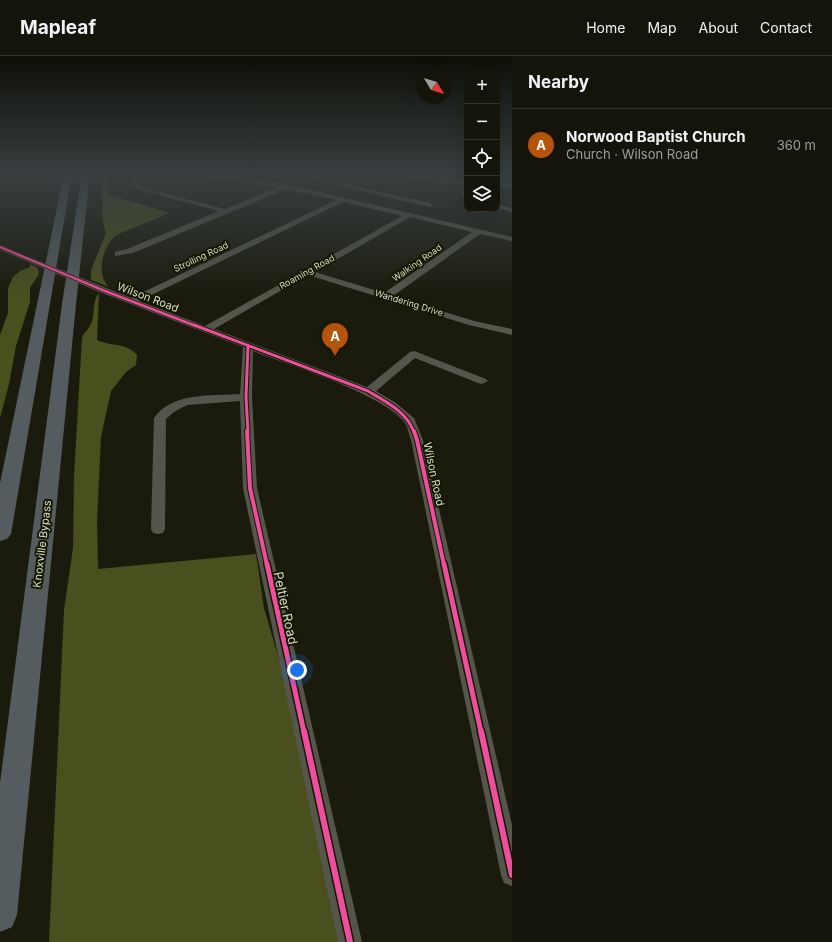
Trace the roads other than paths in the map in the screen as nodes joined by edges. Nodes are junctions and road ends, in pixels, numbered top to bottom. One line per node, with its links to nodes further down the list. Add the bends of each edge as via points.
1 (60, 215): 20 (highway)
2 (81, 215): 25 (highway, Knoxville Bypass)
3 (216, 215): 10 (street)
4 (310, 215): 13 (street, Strolling Road)
5 (409, 215): 11 (street, Roaming Road)
6 (411, 215): 7 (street)
7 (479, 231): 8 (street); 12 (street, Walking Road)
8 (512, 239)
9 (1, 248): 13 (street, Wilson Road)
10 (118, 254)
11 (307, 272): 12 (street, Wandering Drive); 14 (street, Roaming Road)
12 (386, 296): 15 (street, Wandering Drive, via 479,325)
13 (131, 301): 14 (street, Wilson Road)
14 (206, 329): 16 (street, Wilson Road)
15 (512, 332)
16 (248, 346): 18 (street, Wilson Road); 19 (street, Peltier Road)
17 (482, 381): 18 (street, via 414,354)
18 (368, 391): 24 (street, Wilson Road, via 392,404 410,421 417,440)
19 (246, 397): 22 (street, via 185,402 170,409 160,418); 26 (street, Peltier Road, via 250,488)
20 (21, 429): 21 (highway, via 6,452); 23 (highway)
21 (0, 467)
22 (158, 529)
23 (0, 534)
24 (512, 875)
25 (0, 915)
26 (350, 942)

